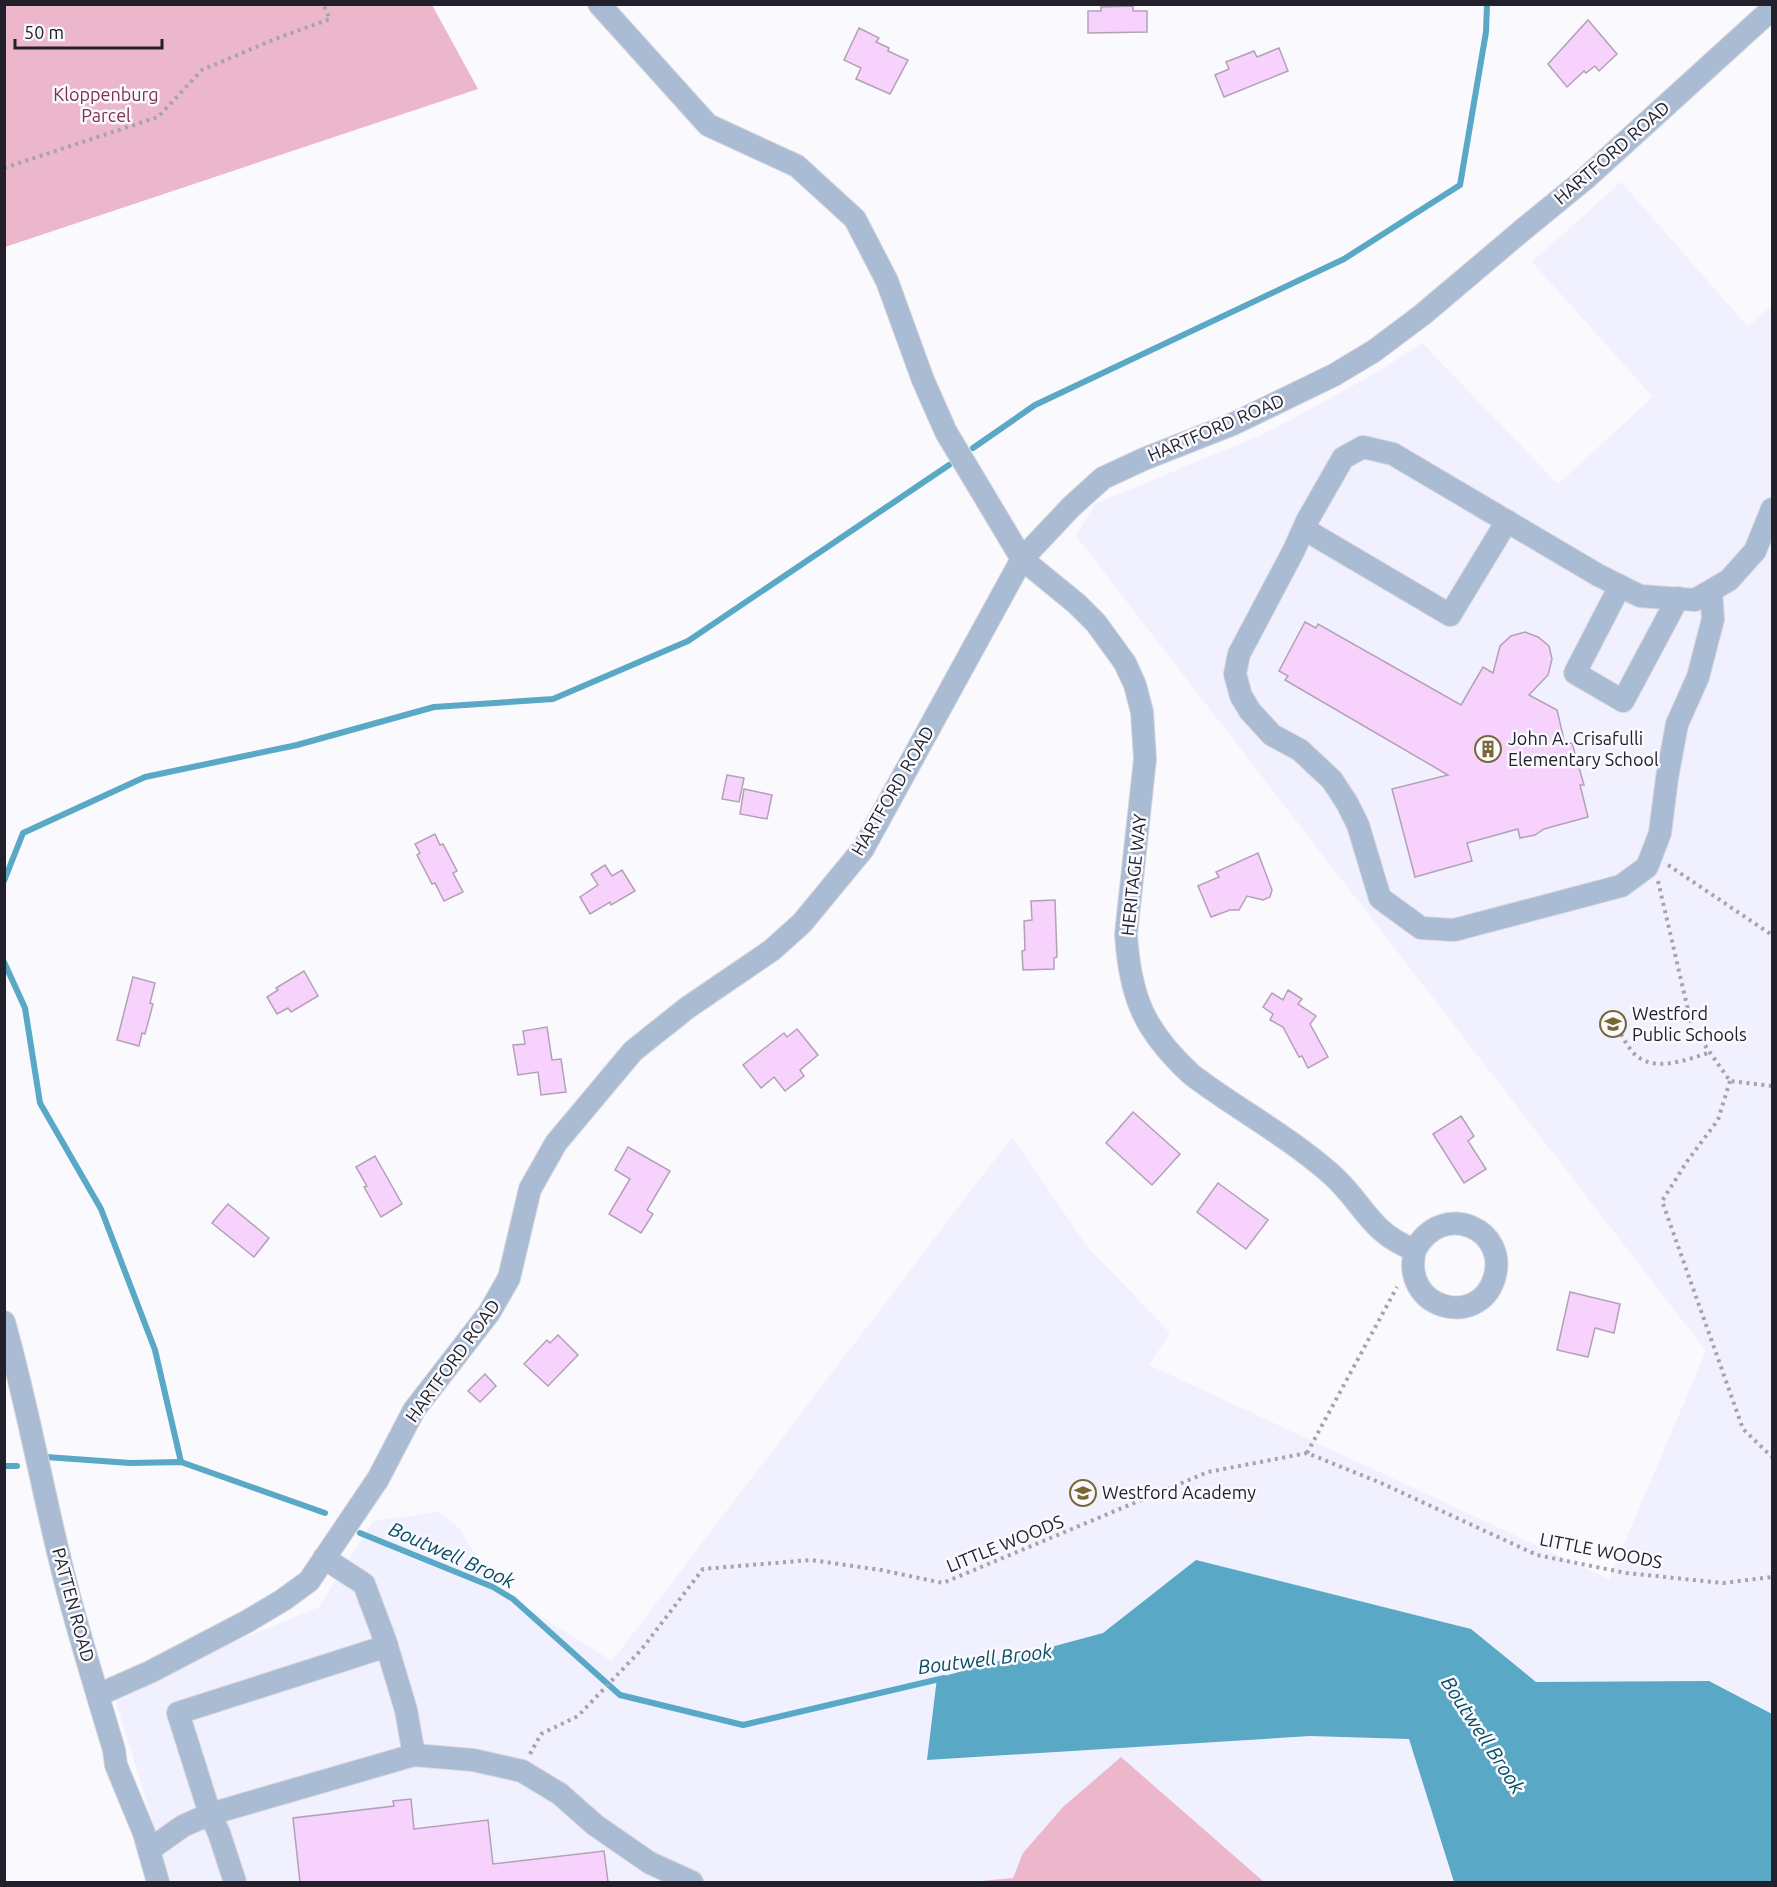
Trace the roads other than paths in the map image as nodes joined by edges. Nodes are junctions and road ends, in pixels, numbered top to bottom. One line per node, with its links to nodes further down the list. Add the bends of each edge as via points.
1 (599, 4): 6 (street, HERITAGE WAY, via 708,125 797,166 855,219 887,281 946,432)
2 (1773, 9): 6 (street, HARTFORD ROAD, via 1585,179 1374,351 1233,424 1103,478)
3 (1773, 509): 8 (street, via 1755,551 1729,580)
4 (1508, 520): 5 (street, via 1393,454 1363,447 1343,458); 5 (street, via 1450,615); 7 (street)
5 (1304, 529): 8 (street, via 1239,654 1235,674 1241,696 1272,735 1300,750 1332,780 1358,825 1380,898 1421,928 1454,930 1621,886 1647,867 1660,833 1677,724 1698,677 1713,619)
6 (1022, 559): 10 (street, HERITAGE WAY, via 1096,623 1125,663 1135,685 1142,712 1145,759 1126,934 1130,975 1150,1028 1192,1075 1331,1174 1386,1236); 12 (street, HARTFORD ROAD, via 863,849 802,923 777,946 633,1051 556,1143 530,1189 509,1278 502,1291 414,1410 378,1479)
7 (1620, 586): 9 (street, via 1640,596); 9 (street, via 1575,673 1623,700)
8 (1711, 591): 9 (street, via 1695,600)
9 (1678, 598)
10 (1414, 1254)
11 (4, 1322): 14 (street, PATTEN ROAD, via 67,1588)
12 (324, 1558): 13 (street, via 364,1584); 14 (street, HARTFORD ROAD, via 309,1581 283,1600 205,1644)
13 (387, 1646): 15 (street, via 406,1710); 16 (street, via 178,1713)
14 (98, 1695): 17 (street, PATTEN ROAD, via 116,1765)
15 (414, 1755): 16 (street); 20 (street, via 474,1760 522,1771 560,1794 595,1825 650,1863)
16 (210, 1814): 17 (street, via 183,1826); 19 (street)
17 (149, 1850): 18 (street, PATTEN ROAD)
18 (158, 1882)
19 (235, 1882)
20 (692, 1882)

